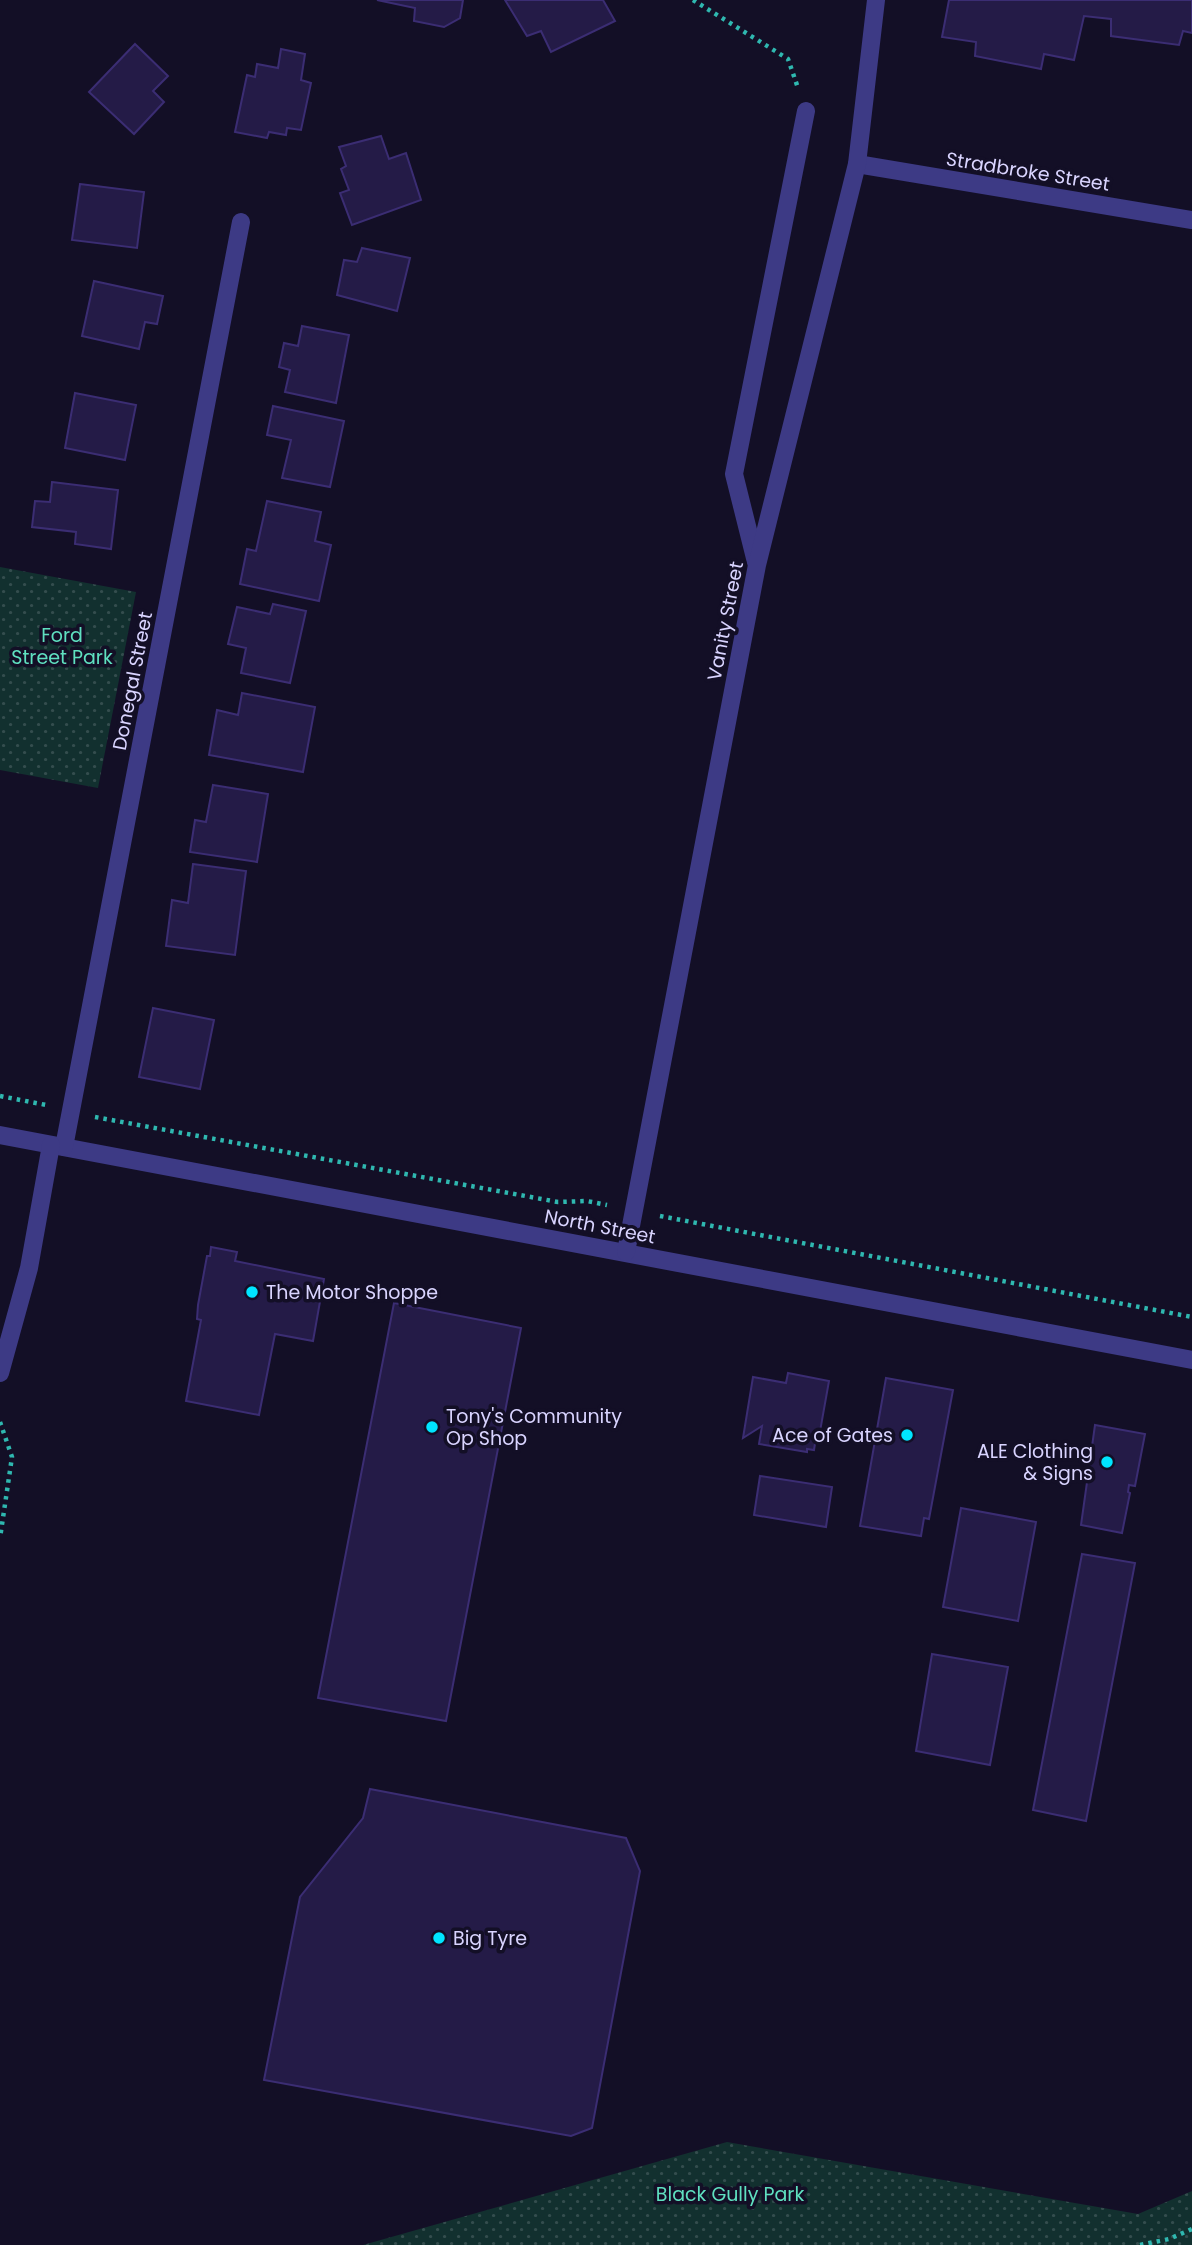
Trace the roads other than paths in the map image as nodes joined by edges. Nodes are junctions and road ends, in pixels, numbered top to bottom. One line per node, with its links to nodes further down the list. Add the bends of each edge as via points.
1 (876, 0): 3 (street, Vanity Street)
2 (806, 111): 6 (street, via 734,474)
3 (857, 164): 4 (street, Stradbroke Street); 6 (street, Vanity Street)
4 (1192, 220)
5 (241, 222): 8 (street, Donegal Street, via 71,1111)
6 (757, 565): 9 (street, Vanity Street)
7 (0, 1135): 8 (street, North Street)
8 (58, 1146): 9 (street, North Street); 11 (street, Donegal Street)
9 (626, 1252): 10 (street, North Street)
10 (1192, 1360)
11 (0, 1373)

